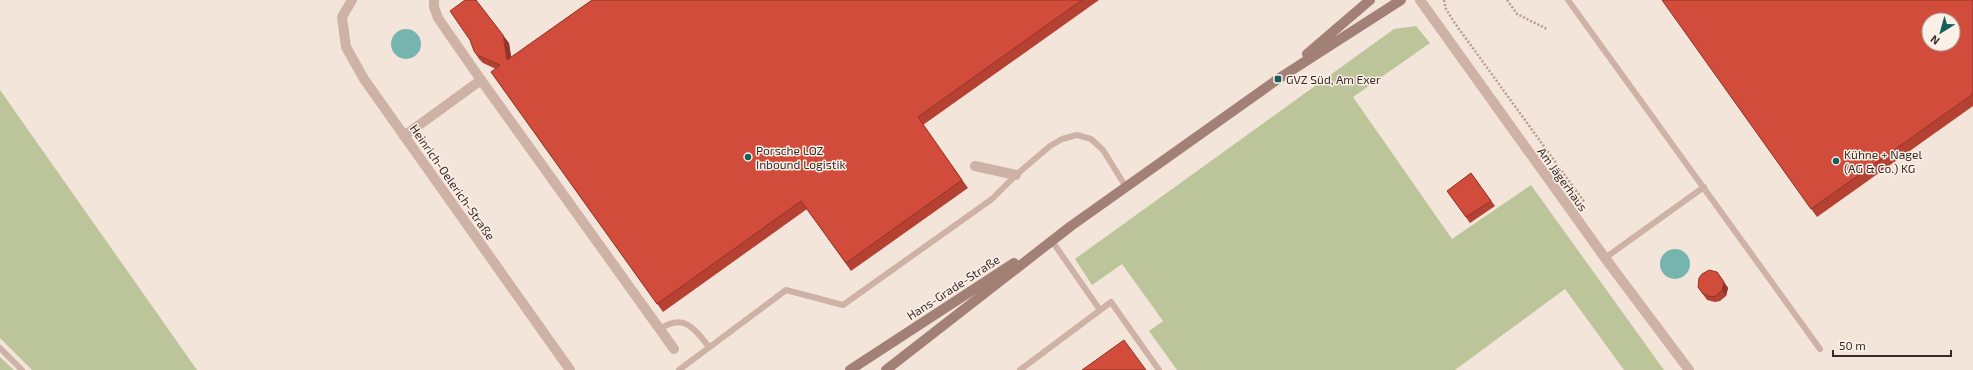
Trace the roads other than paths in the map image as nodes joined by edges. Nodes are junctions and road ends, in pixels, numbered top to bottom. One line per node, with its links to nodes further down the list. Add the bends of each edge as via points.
1 (352, 0): 9 (street, Heinrich-Oelerich-Straße, via 342,17 346,47 364,79)
2 (434, 0): 8 (street, via 438,18)
3 (1370, 0): 7 (street, Hans-Grade-Straße)
4 (1401, 0): 7 (street, Hans-Grade-Straße)
5 (1420, 0): 16 (street, Am Jägerhaus)
6 (1568, 0): 13 (lane)
7 (1278, 78): 12 (street, Hans-Grade-Straße)
8 (481, 80): 9 (street); 18 (street)
9 (404, 136): 24 (street, Heinrich-Oelerich-Straße)
10 (975, 166): 11 (street)
11 (1016, 175): 12 (lane, via 1050,146 1077,135 1091,140 1103,150); 19 (lane, via 992,199 844,305 786,290)
12 (1126, 187): 14 (street, Hans-Grade-Straße)
13 (1704, 187): 16 (lane); 21 (lane)
14 (1071, 226): 15 (street, Hans-Grade-Straße); 26 (street, Hans-Grade-Straße)
15 (1052, 241): 17 (lane); 27 (street, Hans-Grade-Straße)
16 (1604, 258): 30 (street, Am Jägerhaus)
17 (1100, 310): 28 (lane); 29 (lane, via 1111,302)
18 (660, 329): 19 (lane, via 670,322 683,322 694,329); 22 (street)
19 (709, 347): 25 (lane)
20 (0, 348): 23 (lane)
21 (1820, 348)
22 (674, 349)
23 (22, 370)
24 (570, 370)
25 (679, 370)
26 (850, 370)
27 (886, 370)
28 (1020, 370)
29 (1159, 370)
30 (1689, 370)

